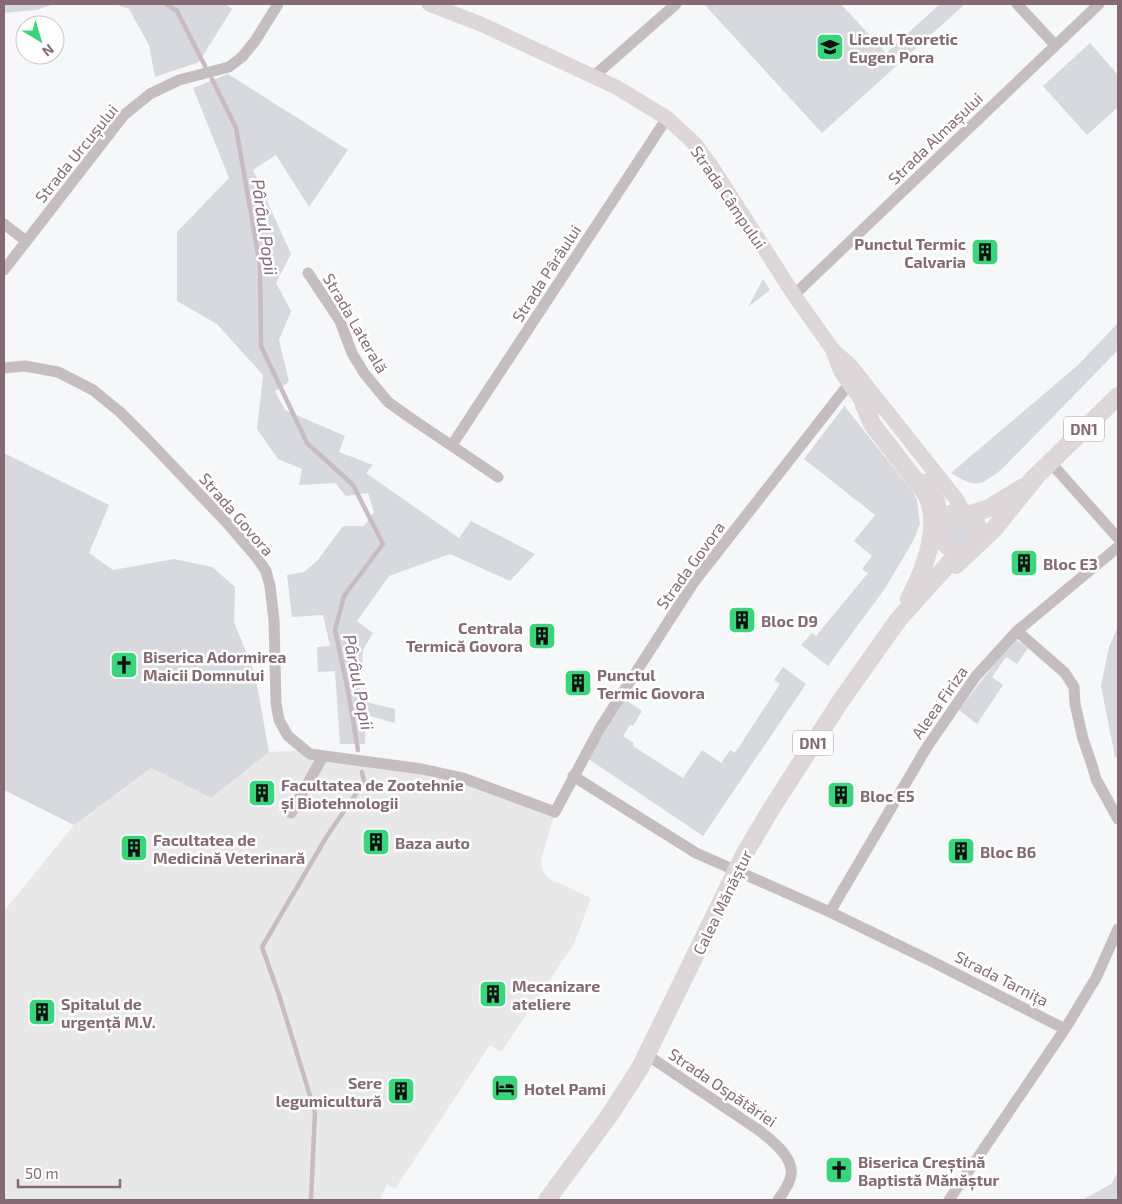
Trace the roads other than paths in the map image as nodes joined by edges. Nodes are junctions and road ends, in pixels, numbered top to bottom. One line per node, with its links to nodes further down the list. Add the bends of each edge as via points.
1 (278, 4): 10 (street, Strada Urcușului, via 255,41 236,62 229,67 179,80 150,94 124,115)
2 (430, 4): 7 (main road, Strada Câmpului)
3 (676, 4): 7 (street)
4 (1017, 4): 6 (street)
5 (1099, 4): 6 (street, Strada Almașului)
6 (1055, 45): 13 (street, Strada Almașului)
7 (594, 76): 8 (main road, Strada Câmpului)
8 (668, 118): 13 (main road, Strada Câmpului, via 695,144 712,167); 19 (street, Strada Pârâului)
9 (4, 224): 10 (street)
10 (26, 241): 11 (street, Strada Urcușului)
11 (4, 270)
12 (308, 273): 19 (street, Strada Laterală, via 340,321 352,353 376,388 408,417)
13 (794, 295): 14 (main road, Strada Câmpului)
14 (833, 350): 16 (main road, Strada Câmpului); 22 (main road, Strada Câmpului, via 850,365)
15 (4, 368): 30 (street, Strada Govora, via 25,366 58,372 93,390 147,439 257,558 270,586 279,720 288,736 303,750)
16 (849, 384): 18 (main road, Strada Câmpului); 31 (street, Strada Govora, via 694,582)
17 (1118, 396): 20 (main road, Calea Mănăștur / DN1)
18 (864, 405): 23 (main road, Strada Câmpului, via 934,492 940,506); 28 (main road, via 872,424 926,494 931,506 928,546 918,580)
19 (452, 445): 21 (street, Strada Laterală)
20 (1039, 473): 22 (main road, Calea Mănăștur / DN1, via 995,505); 24 (main road, Calea Mănăștur / DN1); 25 (street); 28 (main road, via 994,529)
21 (498, 477)
22 (966, 514): 23 (main road, Calea Mănăștur / DN1, via 949,515); 24 (main road, via 976,524)
23 (941, 530): 27 (main road, via 946,544); 28 (main road, Calea Mănăștur / DN1, via 929,568)
24 (977, 537): 27 (main road, Calea Mănăștur / DN1, via 970,546)
25 (1118, 538)
26 (1118, 547): 29 (street, Aleea Firiza)
27 (961, 550): 28 (main road, Calea Mănăștur / DN1)
28 (902, 614): 34 (main road, Calea Mănăștur / DN1, via 808,751)
29 (1017, 632): 33 (street, via 1065,673 1074,687 1083,740 1096,779); 35 (street, Aleea Firiza, via 976,676 938,731)
30 (323, 756): 31 (street, Strada Govora, via 422,769 463,778 555,812); 32 (street)
31 (573, 776): 34 (street, via 696,853)
32 (291, 812)
33 (1118, 818)
34 (736, 871): 35 (street, Strada Tarnița); 38 (main road, Calea Mănăștur / DN1)
35 (830, 912): 37 (street, Strada Tarnița)
36 (1118, 930): 37 (street, via 1096,978)
37 (1065, 1029): 41 (street)
38 (647, 1055): 39 (main road, Calea Mănăștur / DN1, via 609,1116); 40 (street, Strada Ospătăriei, via 775,1143 789,1160 792,1175)
39 (547, 1200)
40 (778, 1200)
41 (949, 1200)

